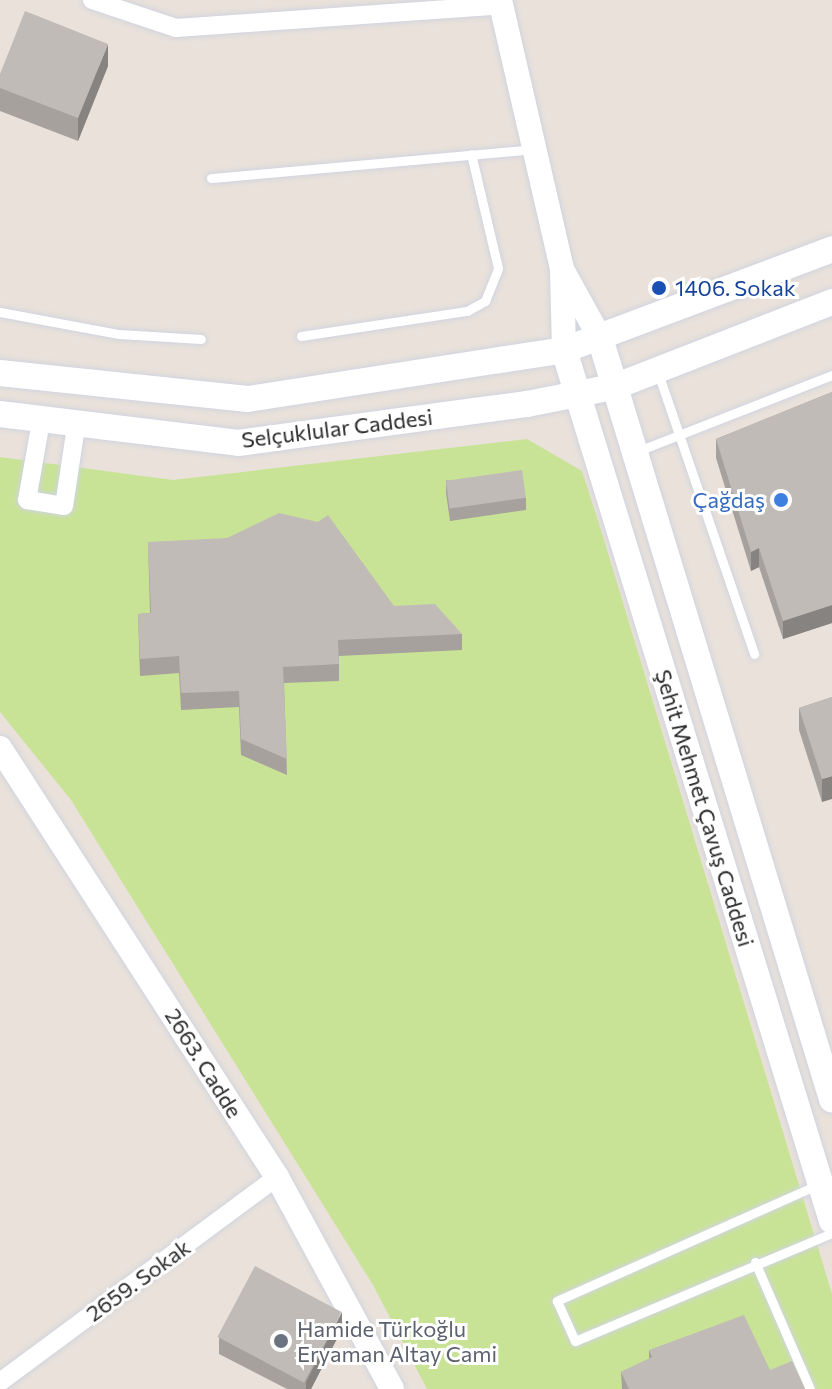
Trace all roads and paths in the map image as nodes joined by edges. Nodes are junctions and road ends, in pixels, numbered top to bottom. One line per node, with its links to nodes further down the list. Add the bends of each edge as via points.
1 (92, 0): 4 (street, via 176,28)
2 (288, 0): 4 (street)
3 (501, 2): 4 (street); 5 (street)
4 (294, 19)
5 (534, 149): 6 (lane); 9 (street)
6 (471, 154): 7 (lane); 12 (lane, via 498,268 485,301 467,311)
7 (211, 178)
8 (832, 249): 13 (main road, Selçuklular Caddesi)
9 (562, 269): 13 (street); 15 (street)
10 (832, 302): 16 (main road, Selçuklular Caddesi)
11 (0, 312): 14 (lane, via 119,334)
12 (301, 336)
13 (600, 338): 15 (main road, Selçuklular Caddesi); 19 (main road, Şehit Mehmet Çavuş Caddesi)
14 (201, 339)
15 (564, 350): 17 (main road, Selçuklular Caddesi, via 248,399); 20 (main road, Şehit Mehmet Çavuş Caddesi)
16 (656, 370): 19 (main road, Selçuklular Caddesi); 24 (lane)
17 (0, 373)
18 (832, 375): 24 (lane)
19 (614, 387): 20 (main road, Selçuklular Caddesi); 25 (main road, Şehit Mehmet Çavuş Caddesi)
20 (578, 395): 23 (main road, Selçuklular Caddesi, via 238,443); 30 (main road, Şehit Mehmet Çavuş Caddesi)
21 (0, 414): 22 (main road, Selçuklular Caddesi)
22 (41, 421): 23 (main road, Selçuklular Caddesi); 23 (street, via 27,500 64,506)
23 (76, 427)
24 (681, 435): 25 (lane); 26 (lane)
25 (635, 452): 28 (main road, Şehit Mehmet Çavuş Caddesi)
26 (754, 654)
27 (0, 748): 29 (street, 2663. Cadde)
28 (832, 1099)
29 (277, 1177): 34 (street, 2659. Sokak); 35 (street, 2663. Cadde)
30 (821, 1184): 31 (main road, Şehit Mehmet Çavuş Caddesi); 33 (lane, via 557,1301 575,1341)
31 (832, 1221)
32 (832, 1233): 33 (lane)
33 (755, 1262): 36 (lane)
34 (0, 1382)
35 (392, 1389)
36 (810, 1389)

